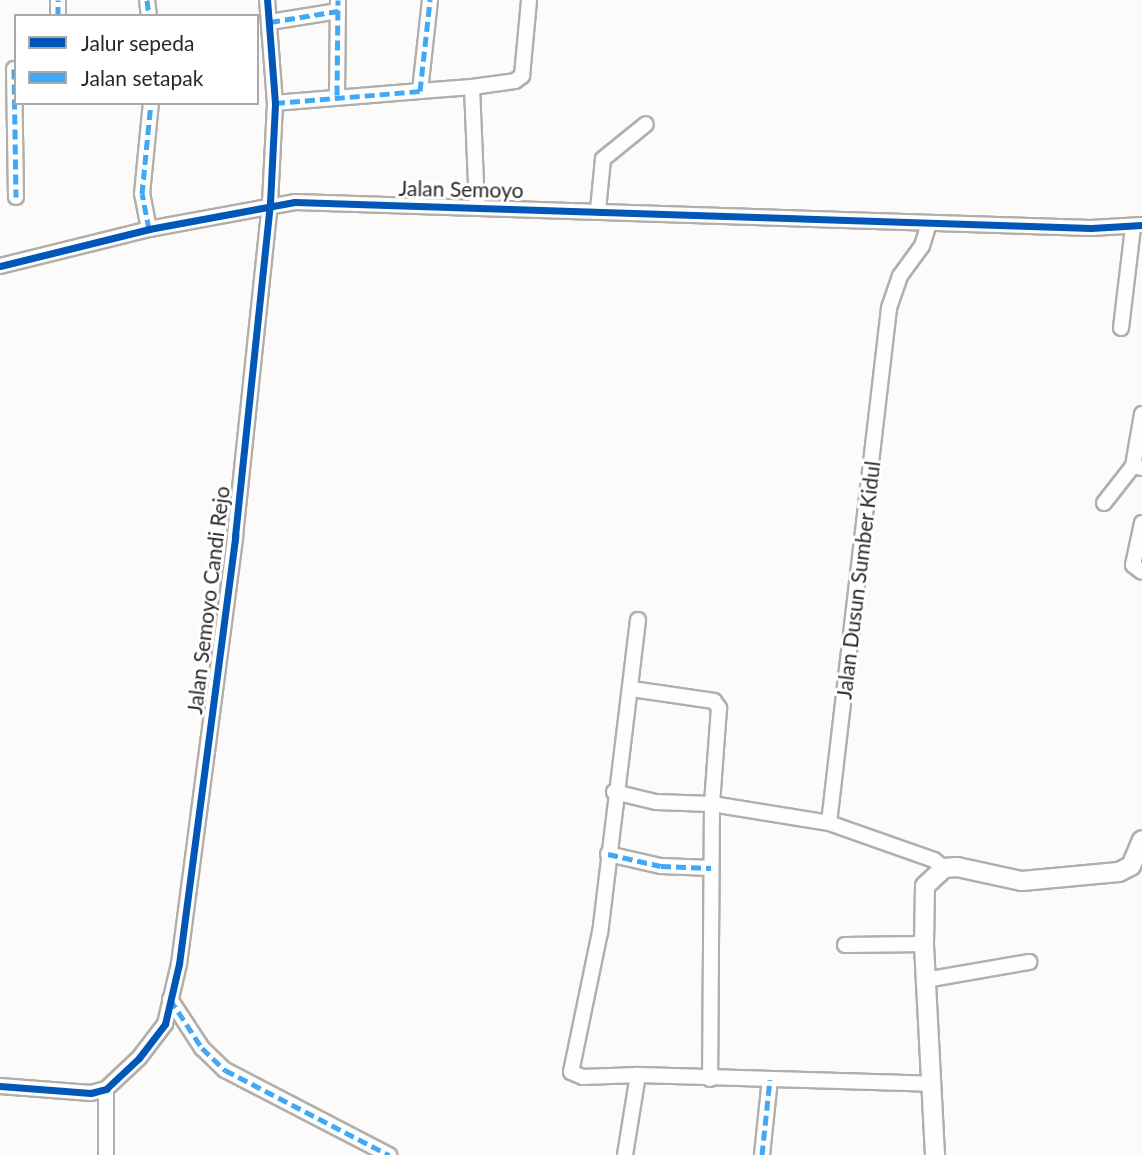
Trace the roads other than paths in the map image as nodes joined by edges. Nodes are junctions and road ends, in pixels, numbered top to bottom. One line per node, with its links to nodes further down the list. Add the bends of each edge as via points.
1 (267, 0): 5 (street, Jalan Semoyo Candi Rejo)
2 (430, 0): 8 (street)
3 (529, 0): 7 (street, via 522,76)
4 (338, 6): 5 (street); 9 (street)
5 (270, 22): 10 (street, Jalan Semoyo Candi Rejo)
6 (10, 69): 13 (street)
7 (472, 87): 8 (street); 15 (street)
8 (420, 91): 9 (street)
9 (337, 95): 10 (street)
10 (275, 103): 14 (street, Jalan Semoyo Candi Rejo)
11 (150, 105): 19 (street, via 142,194)
12 (646, 124): 16 (street, via 603,159)
13 (16, 197)
14 (270, 203): 15 (street, Jalan Semoyo); 19 (street, Jalan Semoyo); 40 (street, Jalan Semoyo Candi Rejo, via 235,536 179,964)
15 (477, 207): 16 (street, Jalan Semoyo)
16 (598, 210): 17 (street, Jalan Semoyo)
17 (929, 223): 18 (street, Jalan Semoyo); 31 (street, Jalan Dusun Sumber Kidul, via 922,246 900,276 888,308)
18 (1138, 226): 21 (street)
19 (149, 229): 20 (street, Jalan Semoyo)
20 (0, 266)
21 (1121, 328)
22 (1142, 414): 23 (street)
23 (1137, 467): 24 (street)
24 (1104, 503)
25 (1142, 523): 26 (street, via 1133,565)
26 (1142, 572)
27 (638, 620): 28 (street)
28 (632, 690): 29 (street); 30 (street, via 717,702)
29 (614, 792): 30 (street, via 656,802); 33 (street)
30 (712, 804): 31 (street); 34 (street)
31 (829, 823): 35 (street, via 934,860)
32 (1142, 840): 35 (street, via 1131,866 1100,876 1022,881)
33 (608, 854): 34 (street, via 661,866); 41 (street, via 600,932 569,1065 570,1072 583,1077)
34 (711, 868): 42 (street)
35 (944, 868): 36 (street, via 925,886)
36 (924, 944): 37 (street); 39 (street)
37 (845, 945)
38 (1029, 962): 39 (street)
39 (925, 980): 44 (street)
40 (170, 999): 46 (street, Jalan Semoyo Candi Rejo, via 165,1024 139,1058); 48 (street, via 202,1048 225,1070)
41 (638, 1075): 42 (street); 49 (street)
42 (710, 1079): 43 (street)
43 (770, 1079): 44 (street); 50 (street)
44 (933, 1084): 51 (street)
45 (0, 1086): 46 (street, via 92,1093)
46 (106, 1089): 47 (street)
47 (106, 1155)
48 (389, 1155)
49 (625, 1155)
50 (762, 1155)
51 (935, 1155)

